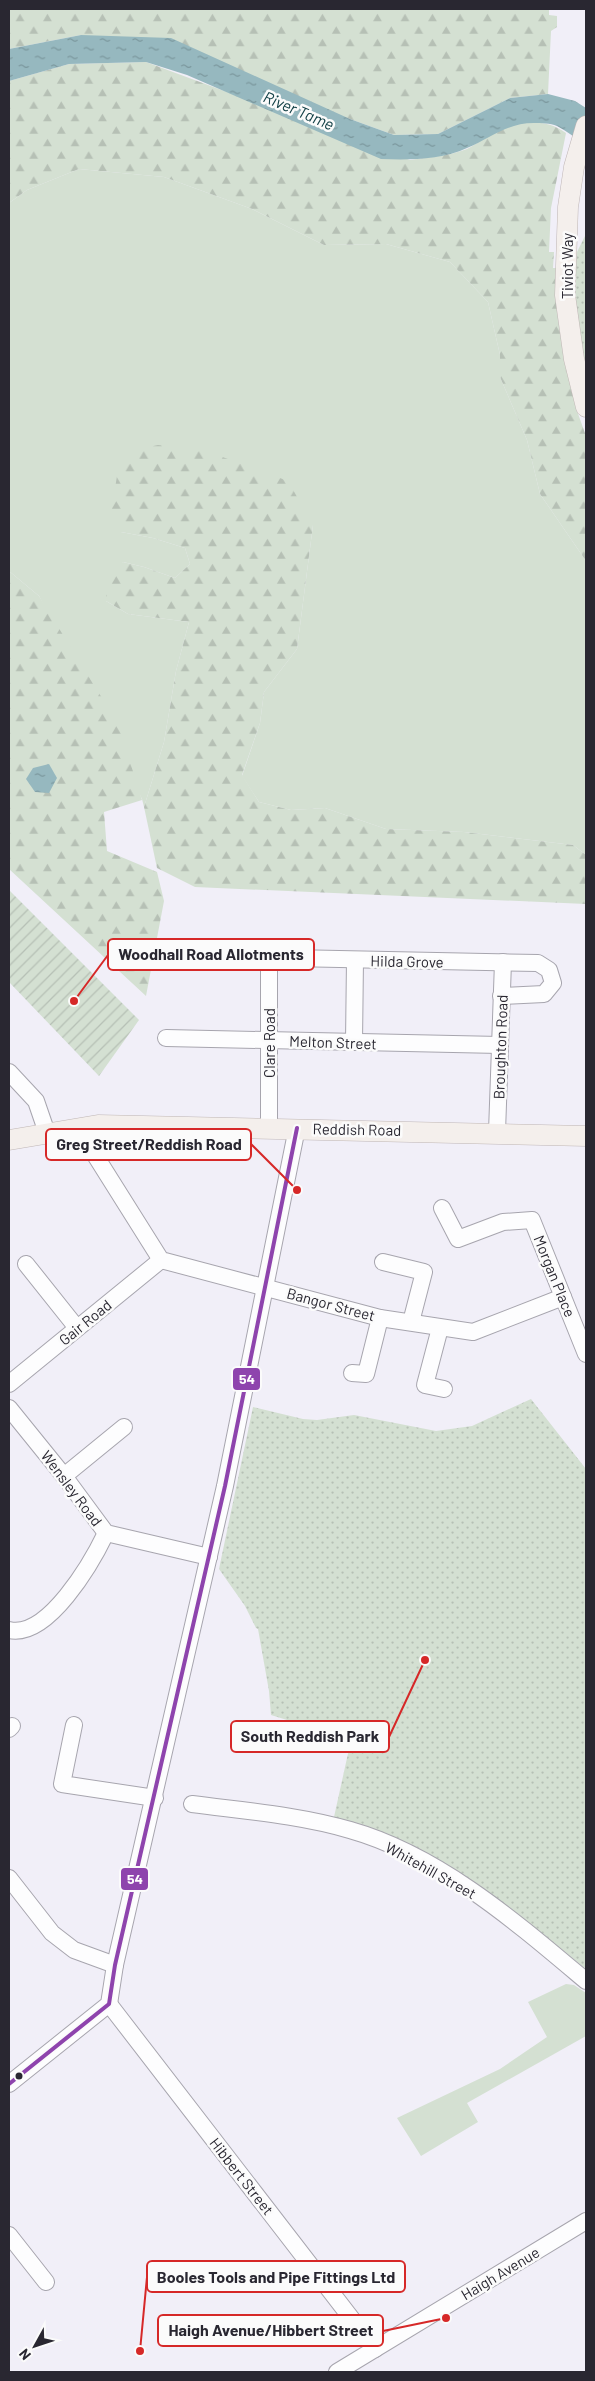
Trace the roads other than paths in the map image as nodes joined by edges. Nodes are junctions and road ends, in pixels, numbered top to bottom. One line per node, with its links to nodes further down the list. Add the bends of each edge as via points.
1 (586, 126): 2 (main road, Tiviot Way, via 574,167 568,207 565,296 574,359)
2 (586, 407)
3 (194, 956): 4 (street, Hilda Grove)
4 (269, 959): 5 (street, Hilda Grove); 9 (street, Clare Road)
5 (355, 960): 6 (street, Hilda Grove); 10 (street)
6 (502, 962): 7 (street, Broughton Road); 7 (street, Hilda Grove, via 538,963 549,970 553,983 544,994)
7 (501, 996): 11 (street, Broughton Road)
8 (166, 1038): 9 (street, Melton Street)
9 (270, 1040): 10 (street, Melton Street); 14 (street, Clare Road)
10 (354, 1042): 11 (street, Melton Street)
11 (500, 1045): 16 (street, Broughton Road)
12 (9, 1072): 17 (street, via 36,1101)
13 (78, 1128): 14 (main road, Reddish Road, via 98,1125); 17 (main road, Reddish Road); 21 (street)
14 (269, 1128): 15 (main road, Reddish Road)
15 (297, 1128): 16 (main road, Reddish Road); 24 (street)
16 (497, 1132): 18 (main road, Reddish Road)
17 (47, 1134): 19 (main road, Reddish Road)
18 (586, 1136)
19 (9, 1140)
20 (442, 1208): 25 (street, Morgan Place, via 458,1239 502,1222 532,1220)
21 (161, 1260): 24 (street, Bangor Street); 28 (street, Gair Road)
22 (383, 1262): 27 (street, via 424,1272)
23 (26, 1264): 28 (street)
24 (266, 1287): 26 (street, Bangor Street); 38 (street)
25 (563, 1297): 29 (street, Bangor Street, via 474,1332); 30 (street, Morgan Place)
26 (380, 1318): 27 (street, Bangor Street); 31 (street, via 366,1374)
27 (411, 1322): 29 (street, Bangor Street)
28 (77, 1328): 32 (street, Gair Road)
29 (440, 1328): 33 (street, via 426,1385)
30 (586, 1354)
31 (352, 1373)
32 (9, 1384)
33 (444, 1389)
34 (9, 1408): 36 (street, Wensley Road)
35 (124, 1427): 36 (street)
36 (64, 1476): 37 (street, Wensley Road)
37 (106, 1533): 38 (street, Wensley Road); 39 (street, via 93,1560 58,1606 37,1624)
38 (209, 1557): 41 (street)
39 (9, 1630)
40 (74, 1725): 41 (street, via 62,1784)
41 (155, 1798): 44 (street)
42 (192, 1804): 45 (street, Whitehill Street, via 306,1820 351,1830 398,1849 462,1884)
43 (9, 1878): 44 (street, via 52,1934 74,1950)
44 (115, 1965): 46 (street)
45 (586, 1981)
46 (109, 2004): 47 (street); 51 (street, Hibbert Street)
47 (9, 2084)
48 (586, 2221): 51 (street, Haigh Avenue)
49 (9, 2235): 50 (street)
50 (46, 2282)
51 (375, 2349): 52 (street, Haigh Avenue)
52 (337, 2372)

